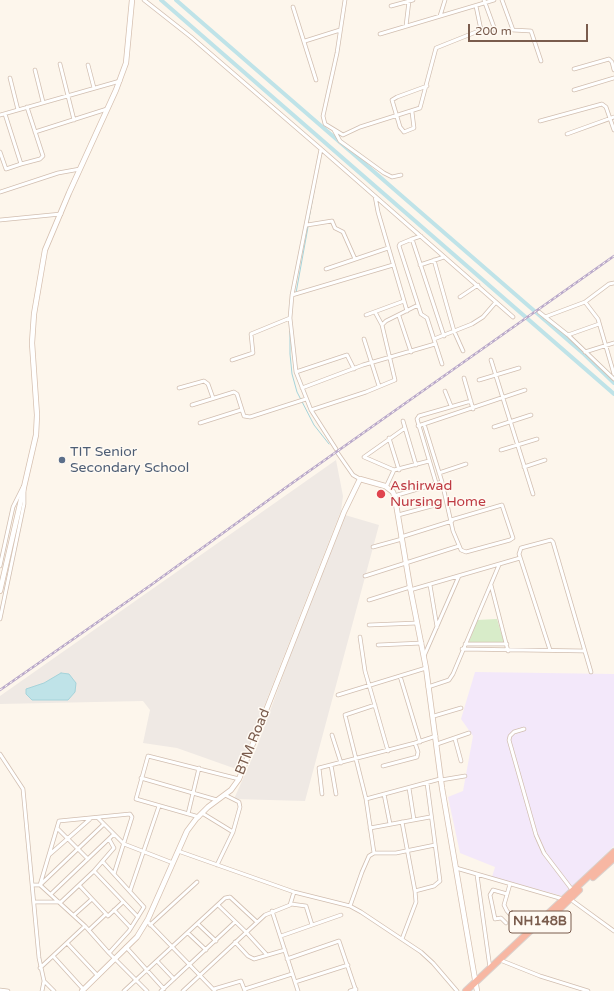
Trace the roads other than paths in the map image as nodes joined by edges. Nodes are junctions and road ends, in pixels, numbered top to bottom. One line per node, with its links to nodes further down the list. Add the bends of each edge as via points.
1 (132, 0): 27 (street, via 126,63)
2 (144, 0): 47 (street)
3 (345, 0): 14 (street)
4 (445, 0): 12 (street)
5 (494, 0): 8 (street)
6 (502, 0): 18 (street, via 513,30 531,31)
7 (411, 1): 10 (street); 13 (street)
8 (485, 1): 11 (street); 15 (street)
9 (293, 6): 17 (street)
10 (391, 6)
11 (476, 6): 12 (street); 28 (street, via 481,30 436,48)
12 (440, 16): 13 (street)
13 (406, 26): 16 (street)
14 (340, 30): 17 (street); 43 (street, via 323,116 325,124)
15 (495, 30)
16 (380, 34)
17 (305, 41): 26 (street)
18 (541, 61)
19 (60, 64): 31 (street)
20 (88, 65): 29 (street)
21 (574, 69): 23 (street, via 609,59)
22 (35, 70): 32 (street)
23 (614, 70)
24 (10, 78): 35 (street)
25 (614, 78): 30 (street)
26 (316, 80)
27 (120, 81): 29 (street); 34 (street)
28 (427, 86): 36 (street, via 420,108); 39 (street, via 394,99)
29 (94, 88): 31 (street)
30 (574, 90)
31 (67, 95): 32 (street); 41 (street)
32 (43, 102): 33 (street)
33 (27, 107): 35 (street); 45 (street)
34 (108, 109): 41 (street); 50 (street)
35 (18, 110): 37 (street)
36 (412, 112): 39 (street); 39 (street, via 414,128 405,132)
37 (5, 114): 38 (street); 49 (street)
38 (0, 116)
39 (396, 116): 43 (street, via 342,135)
40 (612, 118): 42 (street, via 606,107 599,104); 44 (street); 46 (street)
41 (74, 120): 45 (street)
42 (540, 121)
43 (334, 130): 51 (street, via 340,141 384,173 392,177)
44 (614, 130)
45 (35, 132): 49 (street, via 43,158)
46 (567, 134)
47 (321, 149): 53 (street); 56 (street)
48 (0, 152): 49 (street, via 6,169)
49 (21, 164)
50 (80, 169): 52 (street, via 58,173); 54 (street)
51 (401, 174)
52 (0, 192)
53 (375, 196): 57 (street); 59 (street)
54 (61, 214): 55 (street); 145 (street, via 45,250 34,314 32,343 36,435)
55 (0, 220)
56 (307, 226): 61 (street, via 332,221 335,228 343,232); 68 (street)
57 (421, 236): 58 (street); 60 (street)
58 (412, 239): 64 (street); 73 (street, via 399,245)
59 (388, 248): 61 (street); 63 (street)
60 (444, 256): 62 (street); 67 (street)
61 (355, 259): 65 (street)
62 (434, 260): 64 (street); 84 (street)
63 (393, 265): 68 (street); 70 (street)
64 (420, 265): 86 (street)
65 (326, 269)
66 (613, 284): 72 (street)
67 (478, 285): 69 (street); 71 (street)
68 (292, 295): 81 (street)
69 (460, 297)
70 (404, 302): 74 (street); 75 (street)
71 (496, 302): 79 (street); 84 (street, via 478,320)
72 (585, 302): 80 (street); 82 (street)
73 (418, 305): 74 (street); 88 (street, via 422,316 427,318)
74 (407, 311): 78 (street)
75 (375, 312): 77 (street); 83 (street)
76 (539, 312): 80 (street)
77 (366, 315)
78 (399, 316): 83 (street); 93 (street)
79 (513, 317)
80 (545, 317): 85 (street)
81 (290, 318): 96 (street, via 251,334 253,353); 102 (street)
82 (599, 324): 85 (street); 91 (street)
83 (382, 325): 95 (street)
84 (454, 331): 86 (street); 92 (street)
85 (568, 335): 94 (street)
86 (444, 336): 88 (street)
87 (364, 339): 98 (street)
88 (434, 339): 90 (street)
89 (614, 343): 91 (street)
90 (435, 344): 93 (street); 99 (street)
91 (606, 345): 94 (street); 103 (street)
92 (463, 351)
93 (411, 352): 95 (street)
94 (585, 352): 106 (street)
95 (390, 356): 98 (street); 108 (street, via 396,378)
96 (232, 360)
97 (491, 360): 104 (street)
98 (371, 363): 101 (street); 108 (street)
99 (442, 364)
100 (519, 368): 104 (street)
101 (354, 369): 102 (street, via 347,355); 110 (street)
102 (296, 372): 110 (street)
103 (614, 374)
104 (496, 375): 107 (street); 113 (street)
105 (464, 378): 116 (street)
106 (614, 379)
107 (479, 380)
108 (379, 386): 121 (street)
109 (179, 388): 114 (street, via 204,381 208,384)
110 (302, 388): 115 (street)
111 (525, 390): 113 (street)
112 (445, 391): 118 (street)
113 (503, 397): 119 (street); 124 (street)
114 (213, 398): 117 (street); 120 (street, via 236,392)
115 (303, 400): 120 (street, via 250,417 244,416); 121 (street)
116 (471, 400): 118 (street); 119 (street)
117 (192, 405)
118 (451, 406): 127 (street, via 419,416)
119 (473, 408): 126 (street)
120 (241, 410): 125 (street)
121 (311, 410): 142 (street, via 353,475)
122 (531, 415): 124 (street)
123 (403, 421): 129 (street)
124 (510, 422): 128 (street); 132 (street)
125 (200, 423)
126 (424, 424): 127 (street); 141 (street)
127 (418, 426): 135 (street)
128 (494, 427)
129 (405, 428): 130 (street); 137 (street)
130 (389, 438): 139 (street, via 364,457); 140 (street)
131 (538, 439): 132 (street)
132 (517, 445): 133 (street); 138 (street)
133 (501, 450)
134 (545, 460): 138 (street)
135 (429, 461): 137 (street); 144 (street)
136 (466, 464): 141 (street)
137 (416, 465): 140 (street)
138 (524, 467): 147 (street)
139 (394, 470): 140 (street); 146 (street)
140 (398, 470)
141 (440, 474): 143 (street)
142 (360, 479): 146 (street); 207 (street, BTM Road, via 344,512)
143 (442, 482): 144 (street); 151 (street)
144 (436, 484): 148 (street)
145 (24, 485): 158 (street, via 13,507); 164 (street); 166 (street, via 24,504)
146 (386, 487): 148 (street)
147 (533, 494)
148 (394, 496): 150 (street)
149 (439, 504): 150 (street)
150 (398, 515): 152 (street)
151 (452, 520): 152 (street); 153 (street); 153 (street, via 502,505 513,534 512,539 466,552)
152 (402, 538): 154 (street); 156 (street)
153 (459, 546): 156 (street)
154 (373, 547)
155 (520, 558): 157 (street); 176 (street); 178 (street, via 521,548 546,540 553,542)
156 (406, 563): 159 (street); 163 (street)
157 (498, 565): 160 (street); 161 (street)
158 (0, 566)
159 (365, 576)
160 (460, 576): 162 (street); 169 (street)
161 (491, 584): 172 (street); 173 (street)
162 (430, 585): 163 (street); 169 (street)
163 (410, 589): 165 (street); 167 (street)
164 (0, 591)
165 (369, 600)
166 (0, 619)
167 (417, 623): 168 (street); 171 (street)
168 (369, 625)
169 (437, 627): 179 (street)
170 (360, 637): 183 (street)
171 (422, 643): 174 (street); 179 (street)
172 (465, 644): 173 (street); 175 (street)
173 (507, 644): 177 (street)
174 (378, 645)
175 (462, 649): 177 (street); 184 (street, via 449,680)
176 (550, 650): 177 (street); 178 (street)
177 (508, 651)
178 (586, 651): 181 (street)
179 (424, 656): 180 (street)
180 (426, 668): 182 (street); 184 (street)
181 (591, 672)
182 (400, 676): 183 (street); 194 (street)
183 (370, 686): 185 (street); 186 (street)
184 (428, 687): 188 (street)
185 (338, 695)
186 (375, 705): 197 (street); 199 (street, via 345,714)
187 (462, 708): 188 (street)
188 (434, 716): 192 (street)
189 (524, 729): 259 (street, via 514,732 509,740 536,835 544,853)
190 (469, 733): 193 (street)
191 (332, 735): 201 (street)
192 (436, 736): 194 (street); 196 (street)
193 (455, 739): 196 (street); 200 (street)
194 (420, 742): 195 (street)
195 (415, 743): 197 (street); 203 (street, via 417,756)
196 (437, 744): 208 (street)
197 (388, 751): 199 (street)
198 (0, 754): 254 (street, via 23,789)
199 (355, 760): 201 (street); 216 (street)
200 (461, 762)
201 (341, 763): 202 (street)
202 (331, 765): 212 (street, via 318,770); 213 (street)
203 (383, 766)
204 (199, 768): 206 (street, via 150,755 146,757); 207 (street); 211 (street)
205 (465, 776): 208 (street)
206 (141, 778): 211 (street); 218 (street, via 136,799)
207 (239, 779): 215 (street, BTM Road)
208 (440, 780): 209 (street); 248 (street)
209 (427, 783): 210 (street); 221 (street, via 432,811)
210 (409, 788): 214 (street); 224 (street)
211 (193, 793): 217 (street); 219 (street)
212 (322, 794)
213 (336, 794)
214 (384, 794): 216 (street); 227 (street)
215 (225, 795): 217 (street, BTM Road); 230 (street, via 239,802)
216 (366, 799): 229 (street)
217 (217, 800): 220 (street, BTM Road)
218 (159, 806): 219 (street); 239 (street)
219 (188, 814): 220 (street)
220 (200, 815): 230 (street); 238 (street, BTM Road)
221 (430, 817): 224 (street); 235 (street)
222 (98, 818): 223 (street); 226 (street); 234 (street, via 131,816)
223 (90, 819): 228 (street, via 62,820); 232 (street)
224 (414, 820): 225 (street)
225 (402, 822): 227 (street); 237 (street)
226 (104, 824): 231 (street); 236 (street)
227 (390, 824): 229 (street)
228 (57, 828): 232 (street); 242 (street)
229 (370, 828): 241 (street)
230 (233, 832): 247 (street)
231 (114, 834): 233 (street); 234 (street)
232 (68, 838): 236 (street); 242 (street)
233 (109, 840): 243 (street); 245 (street, via 114,847)
234 (124, 844): 239 (street); 250 (street)
235 (435, 845): 237 (street); 258 (street, via 440,881 434,886)
236 (78, 849): 243 (street); 255 (street)
237 (406, 850): 241 (street); 258 (street)
238 (178, 851): 246 (street, BTM Road); 247 (street)
239 (143, 852): 246 (street); 257 (street)
240 (614, 852): 259 (highway, NH148B)
241 (374, 853): 271 (street, via 362,872)
242 (49, 855): 255 (street)
243 (88, 858): 261 (street)
244 (614, 858): 265 (highway, NH148B)
245 (103, 862): 249 (street); 250 (street)
246 (173, 863): 280 (street, BTM Road)
247 (217, 865): 260 (street)
248 (456, 868): 251 (street); 319 (street)
249 (94, 871): 256 (street); 268 (street)
250 (114, 874): 257 (street)
251 (477, 875): 253 (street); 310 (street)
252 (197, 882): 280 (street)
253 (510, 884): 262 (street); 264 (street)
254 (32, 885): 255 (street); 266 (street)
255 (40, 885): 261 (street)
256 (79, 885): 263 (street); 267 (street)
257 (130, 891): 277 (street, via 144,907)
258 (415, 891): 292 (street, via 416,902)
259 (573, 891): 264 (highway, NH148B)
260 (294, 892): 269 (street); 271 (street)
261 (51, 894): 267 (street)
262 (506, 894): 281 (street, via 493,890 490,895 495,919 501,918); 284 (street, via 505,908)
263 (92, 899): 274 (street); 276 (street)
264 (563, 899): 306 (highway, NH148B)
265 (570, 899): 288 (street); 306 (highway, NH148B)
266 (34, 902): 267 (street); 309 (street)
267 (61, 902): 276 (street)
268 (123, 902): 272 (street); 277 (street)
269 (291, 904): 273 (street); 283 (street, via 306,906)
270 (218, 905): 278 (street); 279 (street, via 230,897); 282 (street)
271 (350, 906): 292 (street)
272 (114, 910): 274 (street, via 109,916); 286 (street)
273 (272, 911): 279 (street); 291 (street)
274 (106, 914): 287 (street)
275 (341, 915): 283 (street)
276 (74, 916): 285 (street)
277 (138, 917): 286 (street)
278 (235, 922): 289 (street); 293 (street)
279 (257, 922): 289 (street)
280 (149, 923): 296 (street, BTM Road); 297 (street)
281 (506, 923)
282 (198, 924): 290 (street); 293 (street)
283 (312, 925): 291 (street)
284 (520, 925)
285 (85, 926): 287 (street); 295 (street)
286 (131, 928): 300 (street)
287 (88, 930): 300 (street)
288 (614, 931)
289 (246, 932): 294 (street); 301 (street)
290 (188, 933): 297 (street); 298 (street)
291 (281, 936): 299 (street)
292 (402, 939): 336 (street, via 433,963)
293 (216, 941): 298 (street)
294 (235, 942): 301 (street, via 250,958); 313 (street)
295 (67, 943): 302 (street); 314 (street)
296 (126, 947): 303 (street, BTM Road); 311 (street)
297 (172, 948): 305 (street); 307 (street)
298 (206, 950): 307 (street)
299 (285, 950): 301 (street); 304 (street)
300 (109, 953): 303 (street)
301 (266, 955)
302 (53, 956): 309 (street); 320 (street)
303 (115, 958): 314 (street, BTM Road); 315 (street)
304 (287, 959): 308 (street, via 339,941); 312 (street)
305 (157, 961): 311 (street); 316 (street)
306 (502, 961): 310 (highway, NH148B); 319 (highway, NH148B); 321 (street)
307 (190, 965): 313 (street); 316 (street)
308 (348, 965): 318 (street); 326 (street)
309 (40, 968): 317 (street)
310 (490, 969): 319 (highway, NH148B)
311 (147, 970): 315 (street); 323 (street)
312 (292, 974): 318 (street); 325 (street)
313 (200, 975): 324 (street); 333 (street)
314 (98, 976): 320 (street, BTM Road)
315 (137, 979): 331 (street); 332 (street)
316 (174, 979): 323 (street)
317 (44, 981): 328 (street); 329 (street)
318 (295, 982): 334 (street)
319 (475, 987): 337 (highway, NH148B)
320 (84, 989): 330 (street)
321 (576, 989): 338 (street)
322 (0, 990): 327 (street)
323 (163, 990)
324 (214, 990): 325 (street, via 240,981 243,982)
325 (245, 990)
326 (356, 990): 335 (street)
327 (8, 991)
328 (42, 991)
329 (54, 991)
330 (90, 991)
331 (124, 991)
332 (147, 991)
333 (183, 991)
334 (298, 991)
335 (350, 991)
336 (457, 991)
337 (466, 991)
338 (588, 991)

